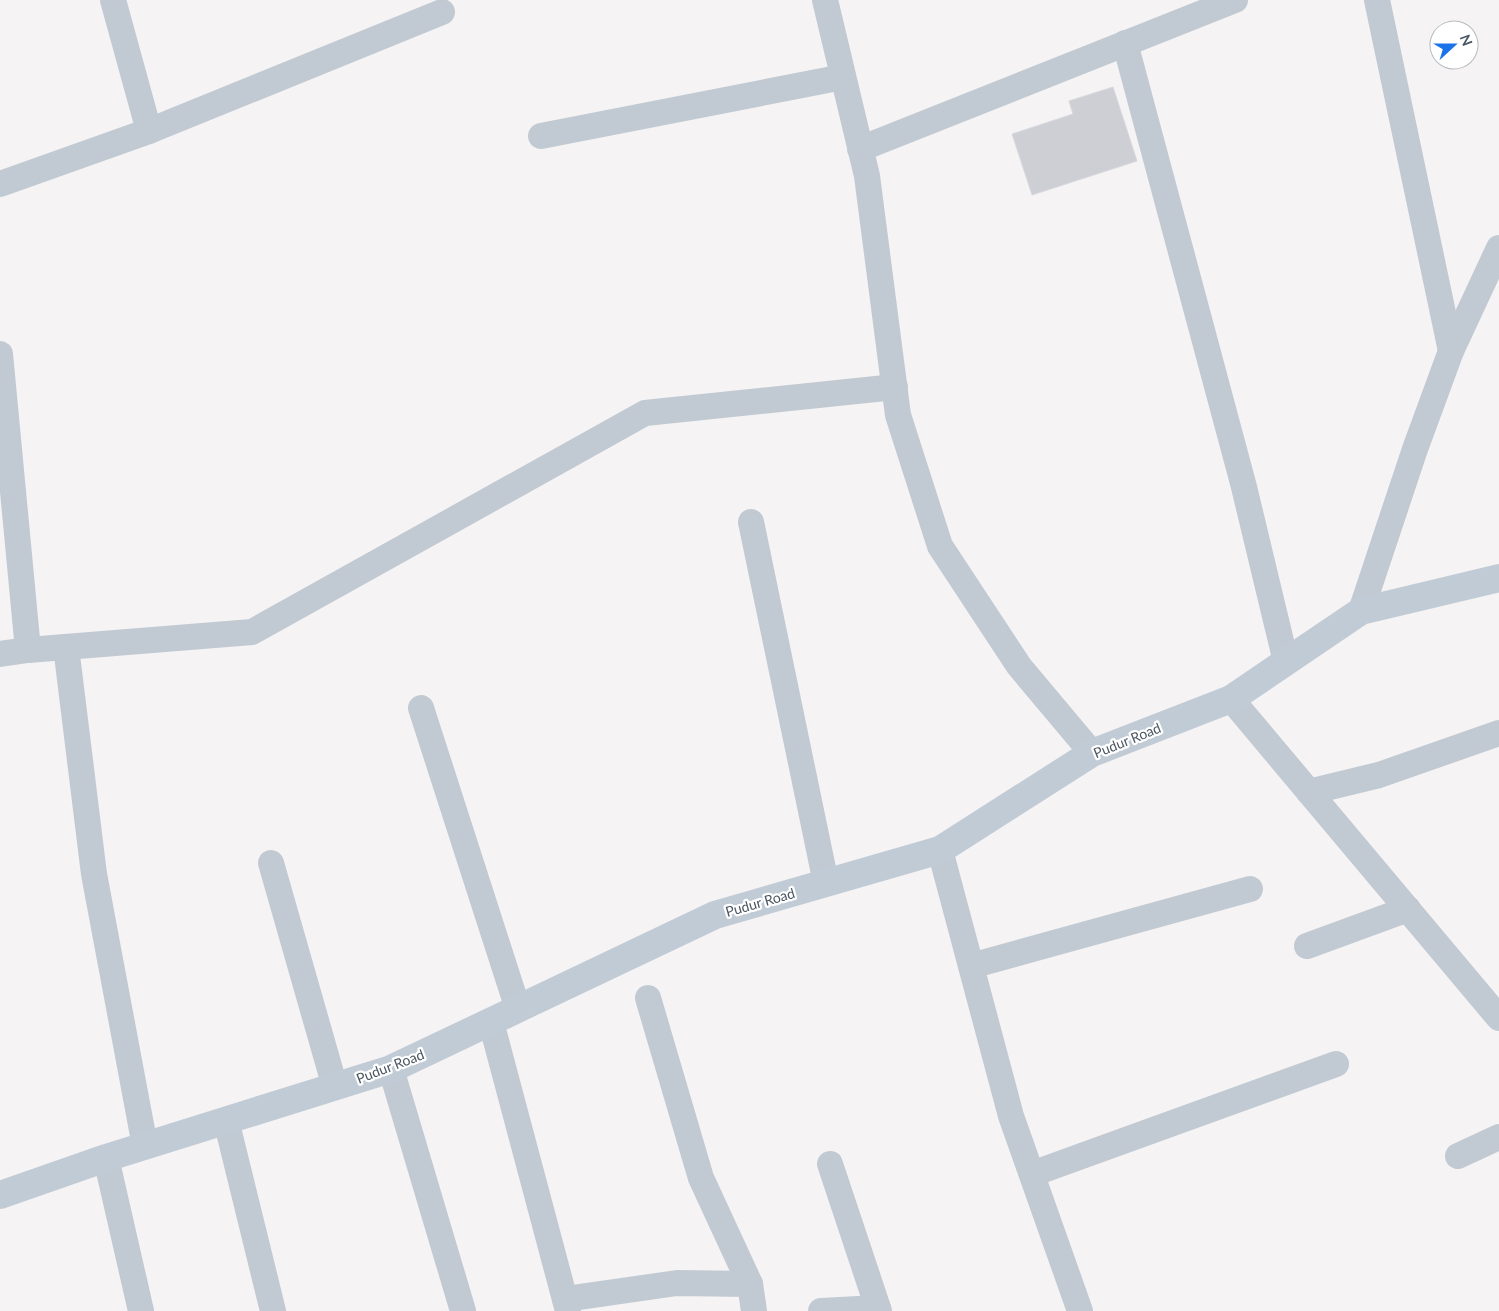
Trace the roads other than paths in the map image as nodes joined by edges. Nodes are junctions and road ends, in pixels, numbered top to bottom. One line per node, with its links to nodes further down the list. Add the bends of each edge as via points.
1 (113, 0): 9 (street)
2 (825, 0): 8 (street)
3 (1235, 0): 5 (street)
4 (1377, 0): 14 (street)
5 (1201, 6): 7 (street)
6 (442, 12): 9 (street)
7 (1125, 43): 11 (street); 24 (street, via 1244,487)
8 (844, 77): 10 (street); 11 (street)
9 (149, 131): 12 (street)
10 (541, 136)
11 (860, 149): 16 (street, via 867,176)
12 (0, 184)
13 (1499, 248): 14 (street)
14 (1450, 351): 20 (street)
15 (0, 354): 17 (street)
16 (895, 387): 21 (street, via 645,414 252,632); 28 (street, via 898,415 940,546 1019,666)
17 (2, 394): 22 (street)
18 (751, 522): 32 (street)
19 (1499, 578): 20 (street, Pudur Road)
20 (1361, 611): 24 (street, Pudur Road)
21 (66, 647): 22 (street); 46 (street, via 94,874)
22 (28, 650): 23 (street)
23 (0, 654)
24 (1286, 662): 25 (street, Pudur Road)
25 (1231, 699): 28 (street, Pudur Road); 29 (street)
26 (421, 708): 38 (street)
27 (1499, 733): 29 (street, via 1379,775)
28 (1092, 753): 30 (street, Pudur Road)
29 (1310, 792): 34 (street)
30 (940, 850): 32 (street, Pudur Road); 36 (street)
31 (271, 863): 43 (street)
32 (826, 883): 38 (street, Pudur Road, via 715,915)
33 (1250, 889): 36 (street)
34 (1408, 909): 35 (street); 39 (street)
35 (1307, 946)
36 (971, 966): 50 (street, via 1012,1116)
37 (648, 998): 52 (street, via 701,1178)
38 (518, 1009): 40 (street, Pudur Road)
39 (1499, 1018)
40 (491, 1022): 42 (street, Pudur Road); 53 (street)
41 (1336, 1064): 50 (street)
42 (391, 1070): 43 (street, Pudur Road); 57 (street)
43 (336, 1087): 44 (street, Pudur Road)
44 (226, 1120): 46 (street, Pudur Road); 56 (street)
45 (1499, 1137): 47 (street)
46 (145, 1146): 48 (street, Pudur Road)
47 (1458, 1156)
48 (106, 1158): 51 (street, Pudur Road); 55 (street)
49 (830, 1164): 54 (street)
50 (1032, 1174): 60 (street)
51 (0, 1195)
52 (750, 1284): 53 (street, via 677,1283); 58 (street)
53 (567, 1305)
54 (878, 1310): 59 (street)
55 (141, 1311)
56 (273, 1311)
57 (463, 1311)
58 (754, 1311)
59 (821, 1311)
60 (1080, 1311)

